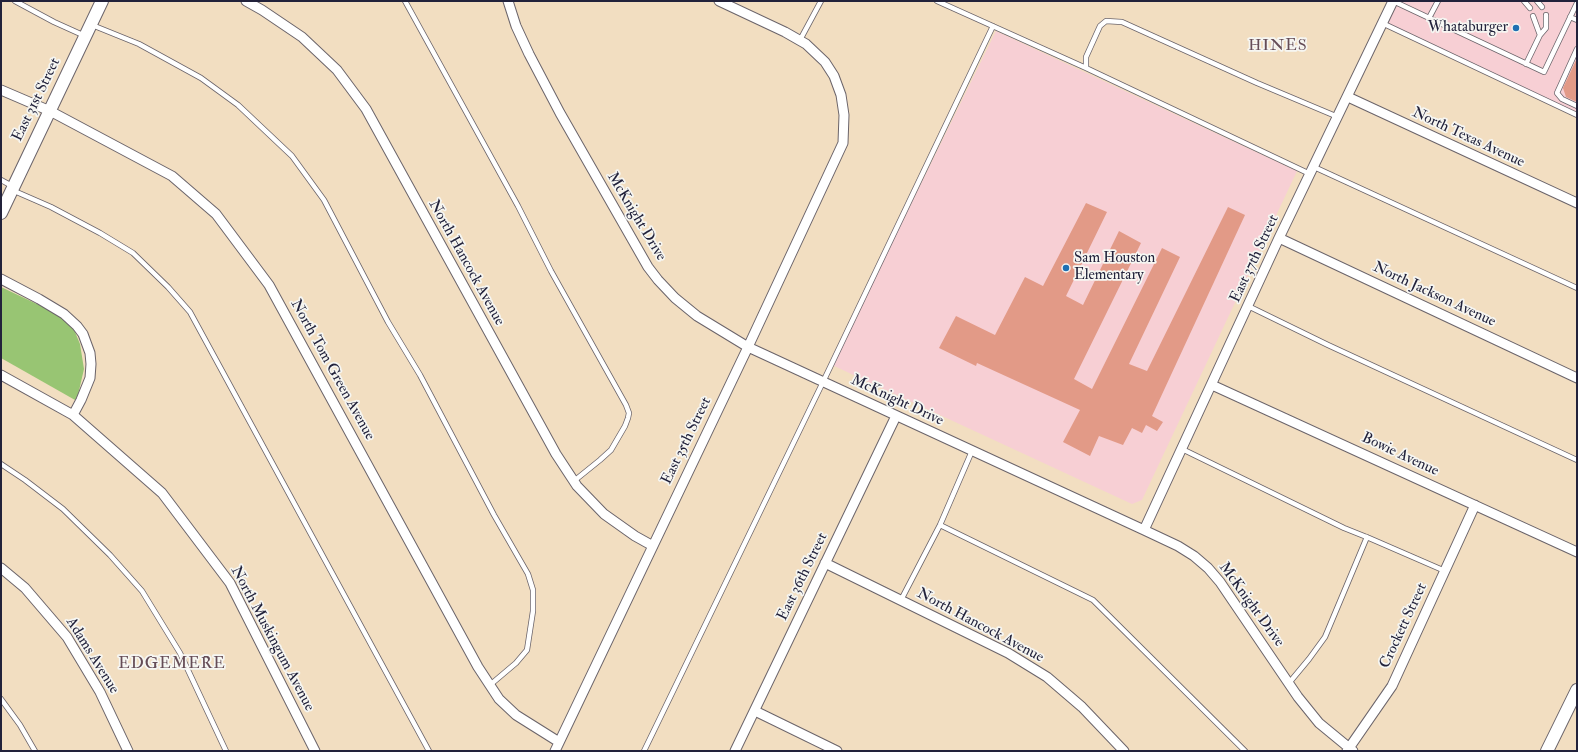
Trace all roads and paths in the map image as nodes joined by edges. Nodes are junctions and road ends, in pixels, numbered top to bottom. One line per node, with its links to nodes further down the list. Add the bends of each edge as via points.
1 (15, 1): 25 (lane)
2 (102, 1): 22 (street, East 31st Street)
3 (246, 1): 58 (street, North Hancock Avenue, via 302,37 337,70 366,109 556,454)
4 (405, 1): 58 (lane, via 629,413 610,450)
5 (508, 1): 47 (street, McKnight Drive, via 516,26 535,67 648,267 675,298 697,316)
6 (718, 1): 26 (street)
7 (821, 1): 26 (lane)
8 (937, 1): 23 (lane)
9 (1393, 1): 19 (lane); 21 (street, East 37th Street)
10 (1438, 1): 19 (lane)
11 (1524, 1): 15 (lane)
12 (1537, 1): 14 (lane)
13 (1577, 3): 18 (lane)
14 (1542, 7)
15 (1530, 8)
16 (1546, 15): 24 (lane, via 1546,28)
17 (1533, 16): 24 (lane)
18 (1570, 17): 20 (lane); 28 (lane, via 1544,72)
19 (1430, 18): 28 (lane)
20 (1577, 20)
21 (1382, 24): 31 (street, East 37th Street); 33 (lane)
22 (91, 25): 25 (street, East 31st Street); 70 (lane, via 139,44 200,78 238,105 292,156 324,200 388,322 420,375 528,574 533,590 533,611 527,650)
23 (993, 26): 29 (lane); 50 (lane)
24 (1540, 35): 28 (lane)
25 (85, 36): 35 (street, East 31st Street)
26 (800, 40): 47 (street, East 35th Street, via 818,54 834,76 841,95 844,115 843,143)
27 (1577, 49): 32 (lane, via 1557,93)
28 (1526, 64)
29 (1086, 68): 37 (lane, via 1086,57 1100,26 1106,20 1122,22); 38 (lane)
30 (1, 90): 35 (street, North Tom Green Avenue)
31 (1348, 97): 37 (street, East 37th Street); 41 (street, North Texas Avenue)
32 (1562, 99): 33 (lane); 34 (lane)
33 (1557, 106): 36 (lane)
34 (1577, 106)
35 (50, 111): 40 (street, East 31st Street); 70 (street, North Tom Green Avenue, via 172,176 216,214 269,285)
36 (1577, 115)
37 (1338, 118): 38 (street, East 37th Street)
38 (1312, 170): 43 (street, East 37th Street); 45 (lane)
39 (1, 180): 40 (lane)
40 (13, 188): 42 (street, East 31st Street); 81 (lane, via 133,253 190,312)
41 (1577, 203)
42 (1, 213)
43 (1279, 238): 46 (street, East 37th Street); 49 (street, North Jackson Avenue)
44 (1, 279): 52 (street, via 64,314 83,334 90,353 90,378)
45 (1577, 288)
46 (1248, 306): 51 (street, East 37th Street); 56 (lane)
47 (748, 347): 50 (street, McKnight Drive); 63 (street, East 35th Street)
48 (1, 376): 52 (street, North Muskingum Avenue)
49 (1577, 378)
50 (823, 382): 53 (street, McKnight Drive); 83 (lane)
51 (1212, 384): 54 (street, East 37th Street); 59 (street, Bowie Avenue)
52 (73, 415): 80 (street, North Muskingum Avenue, via 162,493 230,583)
53 (896, 416): 55 (street, McKnight Drive); 65 (street, East 36th Street)
54 (1182, 450): 61 (street, East 37th Street); 62 (lane)
55 (972, 451): 60 (lane); 61 (street, McKnight Drive)
56 (1577, 460)
57 (1, 464): 79 (lane, via 63,509 110,554 142,591 180,653)
58 (574, 481): 63 (street, North Hancock Avenue, via 604,514)
59 (1475, 505): 64 (street, Bowie Avenue); 67 (street, Crockett Street)
60 (940, 525): 68 (lane); 86 (lane, via 1093,600)
61 (1144, 530): 69 (street, McKnight Drive, via 1178,546 1208,568)
62 (1367, 537): 67 (lane); 69 (lane, via 1325,637)
63 (653, 546): 74 (street, East 35th Street)
64 (1577, 552)
65 (826, 563): 68 (street, North Hancock Avenue); 73 (street, East 36th Street)
66 (1, 568): 78 (street, Adams Avenue, via 25,588 67,636 100,692)
67 (1445, 571): 76 (street, Crockett Street, via 1392,686)
68 (901, 600): 85 (street, North Hancock Avenue, via 1008,653 1047,677)
69 (1289, 683): 76 (street, McKnight Drive, via 1319,723)
70 (490, 685): 74 (street, North Tom Green Avenue, via 499,699 516,715)
71 (1577, 690): 87 (street)
72 (1, 699): 77 (lane, via 20,725)
73 (755, 711): 75 (street); 84 (street, East 36th Street)
74 (559, 742): 82 (street, East 35th Street)
75 (834, 750)
76 (1349, 750)
77 (34, 751)
78 (128, 751)
79 (226, 751)
80 (315, 751)
81 (429, 751)
82 (555, 751)
83 (644, 751)
84 (735, 751)
85 (1124, 751)
86 (1245, 751)
87 (1547, 751)

